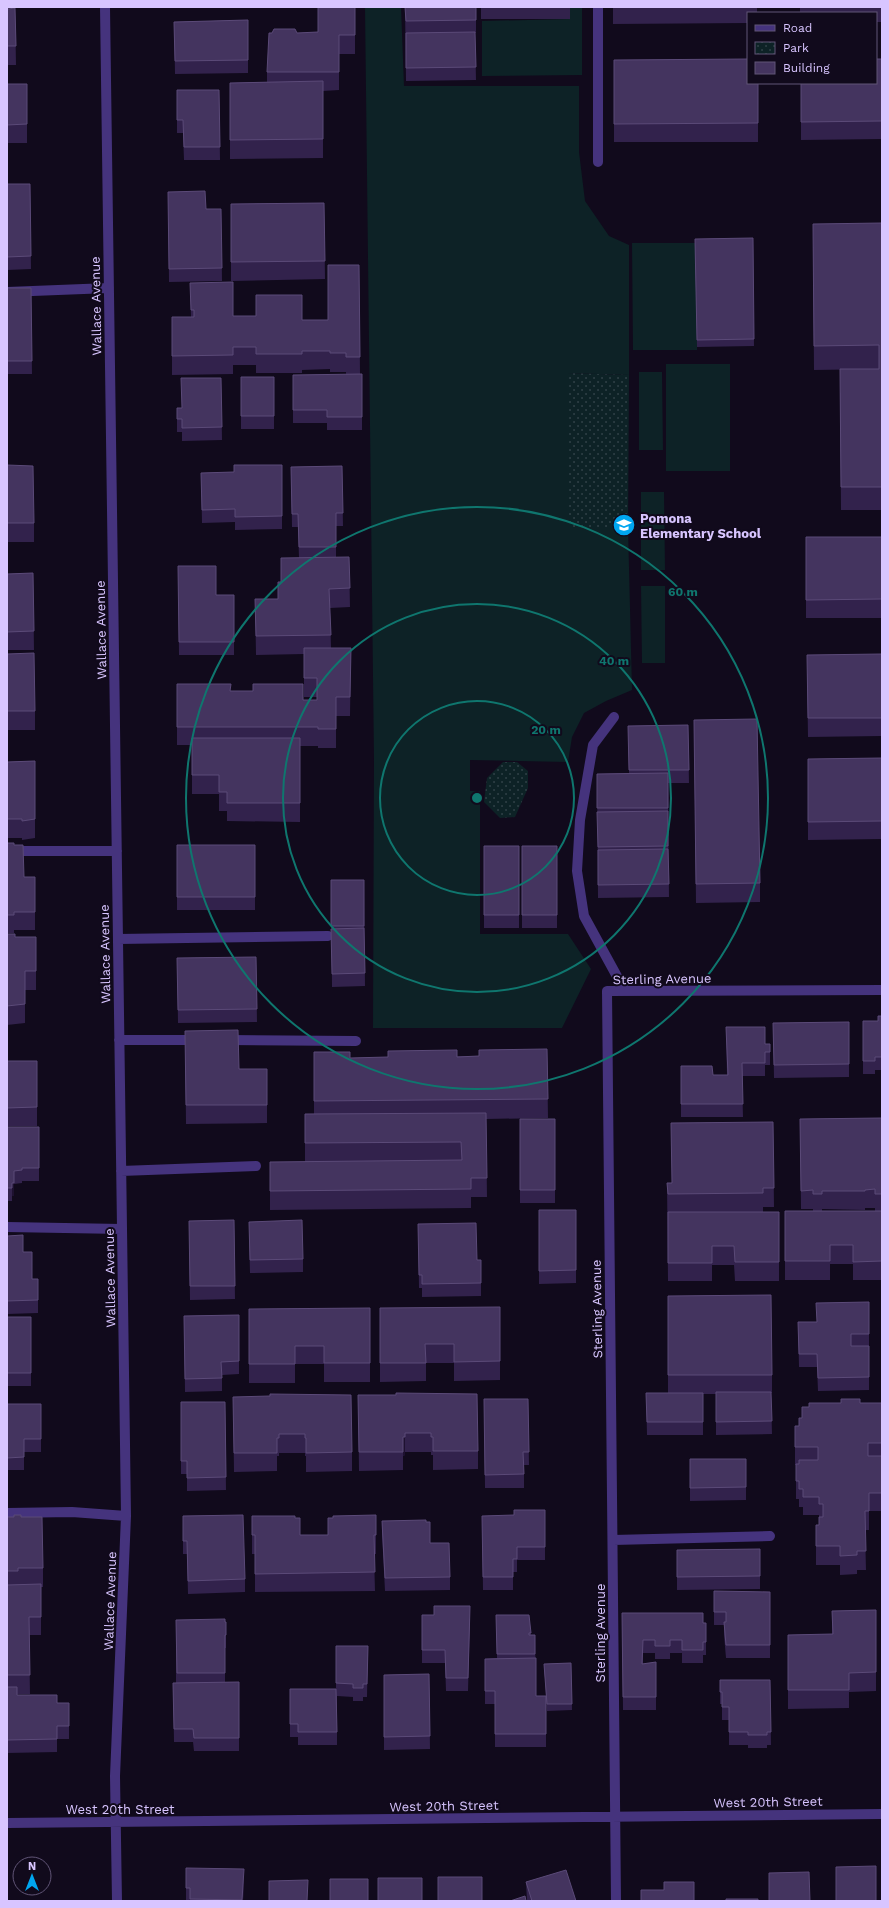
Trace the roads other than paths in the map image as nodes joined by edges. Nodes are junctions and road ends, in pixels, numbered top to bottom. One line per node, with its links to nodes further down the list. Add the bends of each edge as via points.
1 (105, 7): 4 (street, Wallace Avenue)
2 (598, 7): 3 (street)
3 (598, 162)
4 (109, 288): 5 (street); 8 (street, Wallace Avenue)
5 (7, 292)
6 (614, 717): 12 (street, via 593,745 580,820 577,871 584,916)
7 (7, 851): 8 (street)
8 (117, 851): 10 (street, Wallace Avenue)
9 (328, 936): 10 (street)
10 (118, 938): 13 (street, Wallace Avenue)
11 (882, 990): 12 (street, Sterling Avenue)
12 (625, 991): 22 (street, Sterling Avenue, via 607,991)
13 (120, 1040): 14 (street); 16 (street, Wallace Avenue)
14 (356, 1041)
15 (256, 1166): 16 (street)
16 (121, 1171): 18 (street, Wallace Avenue)
17 (7, 1227): 18 (street)
18 (122, 1229): 20 (street, Wallace Avenue)
19 (7, 1513): 20 (street, via 72,1512)
20 (126, 1516): 25 (street, Wallace Avenue, via 115,1776)
21 (770, 1536): 22 (street)
22 (613, 1540): 24 (street, Sterling Avenue)
23 (882, 1814): 24 (street, West 20th Street)
24 (615, 1817): 25 (street, West 20th Street); 28 (street, Sterling Avenue)
25 (116, 1822): 26 (street, West 20th Street); 27 (street, Wallace Avenue)
26 (7, 1823)
27 (117, 1901)
28 (616, 1901)

